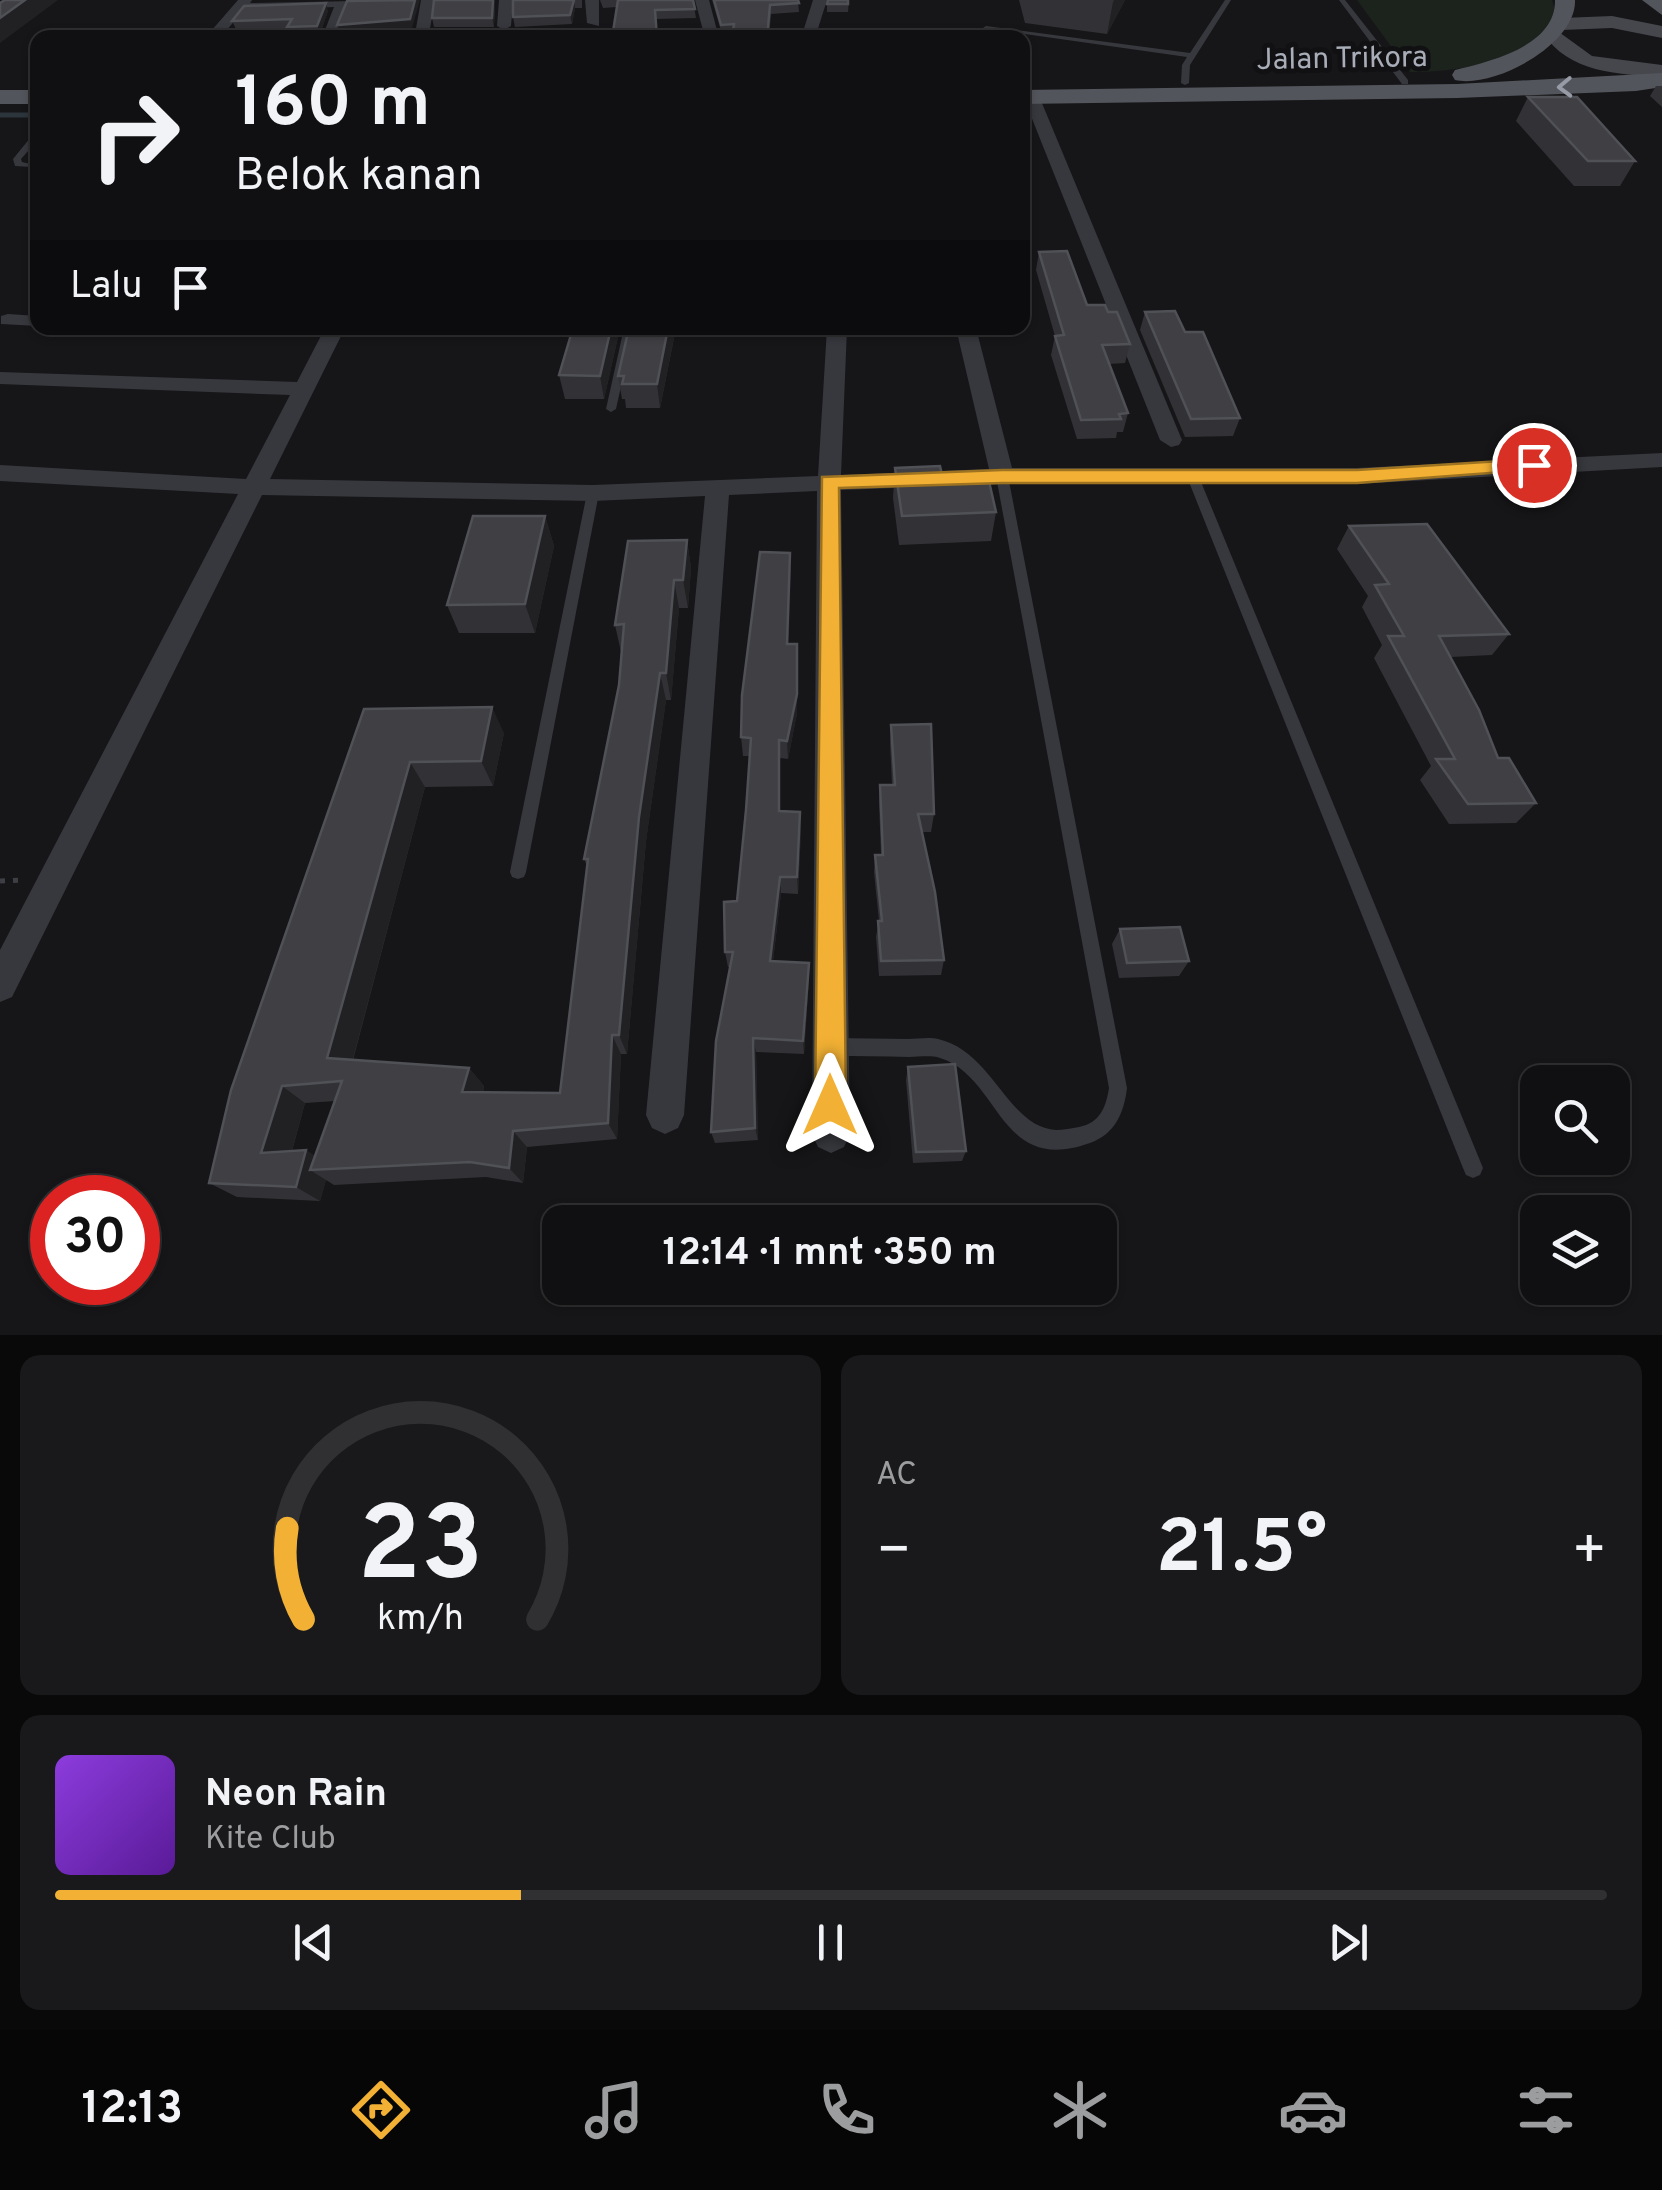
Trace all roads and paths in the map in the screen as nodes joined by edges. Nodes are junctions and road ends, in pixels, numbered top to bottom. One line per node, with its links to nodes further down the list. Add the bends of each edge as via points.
1 (398, 0): 11 (street)
2 (428, 0): 20 (street)
3 (506, 0): 15 (street)
4 (592, 0): 14 (street)
5 (702, 0): 21 (street)
6 (820, 0): 22 (street)
7 (1228, 0): 26 (lane)
8 (1342, 0): 29 (lane)
9 (1565, 0): 17 (main road, via 1568,9)
10 (1652, 0): 13 (main road)
11 (342, 3): 12 (street); 19 (street)
12 (242, 4): 18 (street)
13 (1662, 9)
14 (594, 24)
15 (504, 26)
16 (986, 28): 23 (lane)
17 (1557, 29): 24 (street, via 1612,22); 27 (street, via 1562,48 1586,59); 29 (main road, Jalan Trikora, via 1497,67)
18 (219, 30)
19 (332, 30)
20 (423, 30)
21 (710, 30)
22 (811, 30)
23 (1001, 30)
24 (1662, 32)
25 (1030, 34): 26 (lane)
26 (1193, 56): 30 (lane, via 1183,74)
27 (1662, 71)
28 (1662, 80): 30 (main road, Jalan Trikora, one-way to 30, via 1477,90)
29 (1404, 82): 30 (main road, Jalan Trikora)
30 (1188, 89): 31 (main road, Jalan Trikora)
31 (1030, 93)
32 (30, 97): 33 (main road)
33 (0, 98)
34 (1030, 105): 48 (street)
35 (0, 110): 36 (main road)
36 (30, 110)
37 (30, 144): 38 (lane, via 16,159)
38 (30, 165)
39 (30, 319): 40 (street)
40 (8, 320)
41 (330, 335): 46 (street)
42 (627, 335): 47 (lane)
43 (837, 335): 53 (street)
44 (968, 335): 51 (street)
45 (0, 378): 46 (street)
46 (303, 389): 54 (street)
47 (611, 409)
48 (1171, 440)
49 (1662, 460): 52 (street)
50 (0, 473): 54 (street)
51 (1002, 476): 52 (street); 53 (street); 59 (lane, via 1118,1088 1116,1108 1091,1134 1039,1138 1017,1125 974,1066 954,1052)
52 (1193, 477): 62 (lane)
53 (829, 482): 55 (street); 59 (street)
54 (253, 487): 56 (street); 58 (street)
55 (718, 487): 56 (street); 60 (street)
56 (592, 493): 57 (lane)
57 (518, 872)
58 (0, 985)
59 (830, 1047): 61 (street)
60 (665, 1115)
61 (830, 1134)
62 (1472, 1168)

